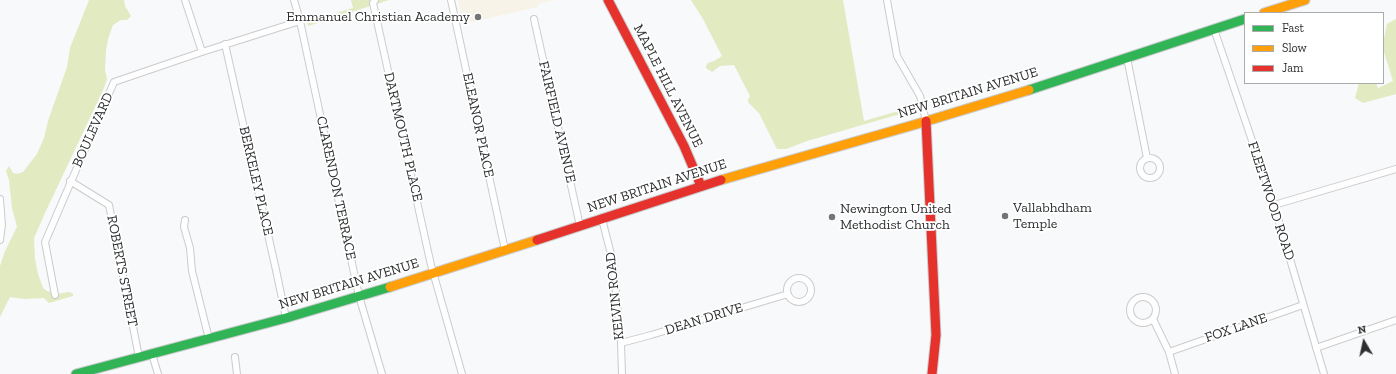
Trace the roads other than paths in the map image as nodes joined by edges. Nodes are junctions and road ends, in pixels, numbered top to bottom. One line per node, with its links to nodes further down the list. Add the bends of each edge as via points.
1 (185, 0): 14 (street)
2 (294, 0): 11 (street, CLARENDON TERRACE)
3 (375, 0): 28 (street, DARTMOUTH PLACE, via 375,12)
4 (451, 0): 27 (street, ELEANOR PLACE)
5 (608, 0): 20 (main road, MAPLE HILL AVENUE, via 684,146)
6 (888, 0): 16 (street, via 896,56 920,96)
7 (1305, 0): 8 (main road)
8 (1267, 12)
9 (534, 19): 25 (street, FAIRFIELD AVENUE)
10 (1244, 19): 12 (main road, NEW BRITAIN AVENUE)
11 (300, 21): 13 (street, BOULEVARD); 31 (street, CLARENDON TERRACE)
12 (1214, 29): 15 (main road, NEW BRITAIN AVENUE); 22 (street, FLEETWOOD ROAD)
13 (225, 44): 14 (street, BOULEVARD); 33 (street, BERKELEY PLACE)
14 (202, 52): 19 (street, BOULEVARD, via 114,82)
15 (1127, 58): 16 (main road, NEW BRITAIN AVENUE); 17 (street)
16 (926, 121): 20 (main road, NEW BRITAIN AVENUE); 49 (main road, via 936,335)
17 (1147, 158)
18 (1396, 169): 22 (street)
19 (70, 181): 30 (street, BOULEVARD, via 45,242); 41 (street, ROBERTS STREET, via 109,206)
20 (701, 186): 23 (main road, NEW BRITAIN AVENUE)
21 (0, 199): 26 (street)
22 (1274, 205): 32 (street, FLEETWOOD ROAD)
23 (602, 219): 25 (main road, NEW BRITAIN AVENUE); 37 (street, KELVIN ROAD, via 613,262)
24 (185, 220): 36 (street, via 184,228 190,248 192,271)
25 (580, 226): 27 (main road, NEW BRITAIN AVENUE)
26 (0, 240)
27 (505, 250): 28 (main road, NEW BRITAIN AVENUE)
28 (433, 274): 31 (main road, NEW BRITAIN AVENUE); 47 (street, DARTMOUTH PLACE)
29 (788, 294): 29 (street, via 794,301 802,302 809,298 811,286 806,280 794,279 788,284); 37 (street, DEAN DRIVE)
30 (55, 295)
31 (359, 296): 33 (main road, NEW BRITAIN AVENUE); 46 (street, CLARENDON TERRACE)
32 (1303, 305): 38 (street, FLEETWOOD ROAD); 39 (street, FOX LANE)
33 (286, 318): 36 (main road, NEW BRITAIN AVENUE)
34 (1153, 319): 34 (street, via 1156,306 1151,300 1143,297 1132,303 1130,311 1134,319 1141,323); 39 (street)
35 (1396, 320): 38 (street)
36 (209, 339): 40 (main road, NEW BRITAIN AVENUE)
37 (621, 343): 48 (street, KELVIN ROAD)
38 (1316, 348): 51 (street, FLEETWOOD ROAD)
39 (1169, 352): 50 (street)
40 (152, 354): 41 (main road, NEW BRITAIN AVENUE); 44 (street)
41 (139, 357): 43 (main road, NEW BRITAIN AVENUE)
42 (235, 357): 45 (street)
43 (76, 374)
44 (158, 374)
45 (237, 374)
46 (382, 374)
47 (462, 374)
48 (622, 374)
49 (932, 374)
50 (1175, 374)
51 (1324, 374)

